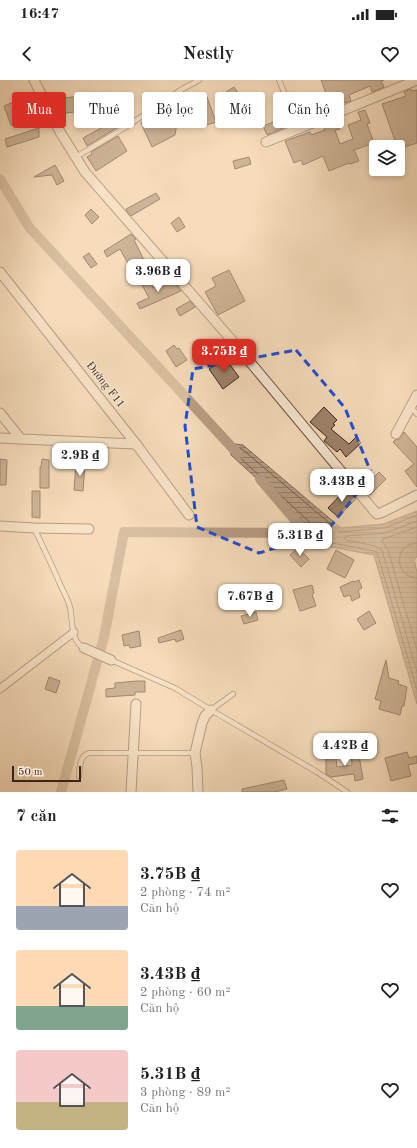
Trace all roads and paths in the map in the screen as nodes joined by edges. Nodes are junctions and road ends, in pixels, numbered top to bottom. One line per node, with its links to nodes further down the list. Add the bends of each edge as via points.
1 (34, 80): 9 (street, via 60,132)
2 (199, 80): 9 (lane)
3 (279, 80): 5 (lane)
4 (417, 80): 6 (street)
5 (284, 92)
6 (344, 110)
7 (299, 128): 8 (street)
8 (266, 142)
9 (76, 157): 18 (street, via 85,172 230,338 377,514)
10 (0, 272): 17 (street, Đường F11)
11 (417, 395): 12 (street)
12 (414, 410): 14 (street)
13 (0, 413): 16 (street)
14 (396, 434)
15 (0, 438): 16 (street)
16 (22, 439): 17 (street)
17 (136, 444): 19 (street, Đường F11)
18 (417, 496)
19 (189, 515)
20 (0, 526): 21 (street)
21 (34, 528): 22 (street); 23 (lane, via 70,606)
22 (88, 529)
23 (74, 632): 24 (lane, via 76,642); 26 (street)
24 (84, 648): 25 (street)
25 (111, 660): 29 (lane, via 175,688)
26 (0, 689)
27 (233, 694): 29 (lane)
28 (136, 704): 31 (street)
29 (211, 710): 30 (street, via 202,723); 35 (lane)
30 (195, 752): 31 (lane); 34 (street)
31 (132, 754): 32 (lane, via 86,754 80,762); 33 (street)
32 (79, 776)
33 (131, 792)
34 (198, 792)
35 (348, 792)

